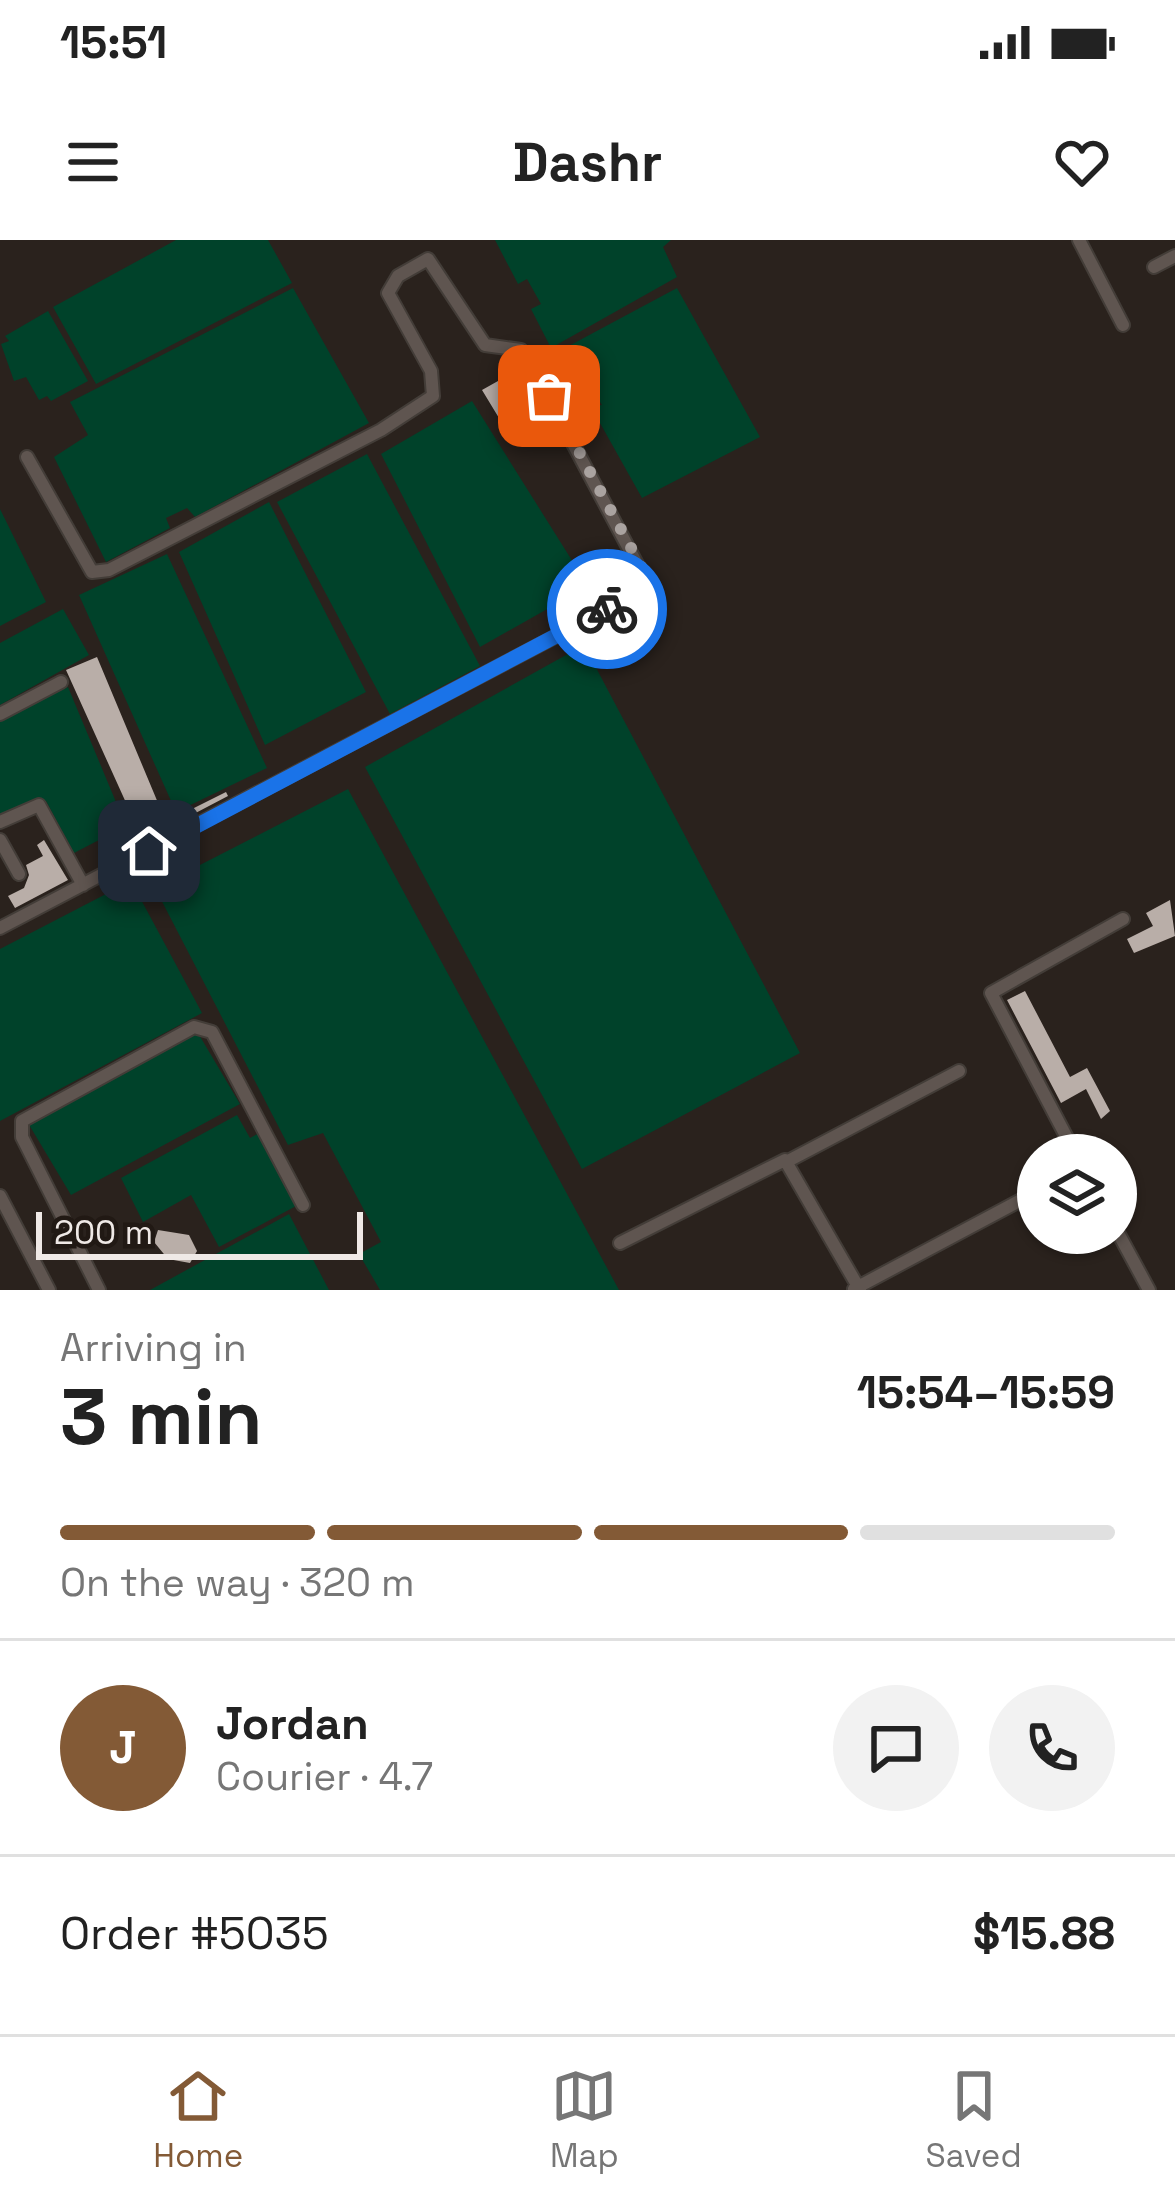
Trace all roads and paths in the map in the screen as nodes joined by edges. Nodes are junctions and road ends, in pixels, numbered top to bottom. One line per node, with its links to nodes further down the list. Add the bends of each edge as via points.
1 (1079, 240): 4 (street)
2 (1175, 256): 3 (street)
3 (1154, 267)
4 (1123, 325)
5 (26, 458): 11 (street, via 92,572 109,570 381,430 433,395 431,371 388,293 398,276 428,259 485,345 521,350 528,359 645,579 625,600)
6 (61, 682): 7 (street)
7 (0, 714)
8 (0, 822): 11 (street, via 40,806)
9 (0, 840): 10 (street)
10 (19, 874)
11 (83, 885): 13 (street)
12 (1123, 919): 15 (street, via 990,996)
13 (0, 928)
14 (959, 1071): 16 (street)
15 (1065, 1134)
16 (788, 1161): 20 (street); 22 (street)
17 (0, 1196): 23 (street)
18 (1017, 1202): 22 (street)
19 (303, 1205): 24 (street, via 212,1032 194,1027 22,1121 22,1137)
20 (620, 1244)
21 (1130, 1254): 25 (street)
22 (857, 1289)
23 (49, 1290)
24 (99, 1290)
25 (1149, 1290)

